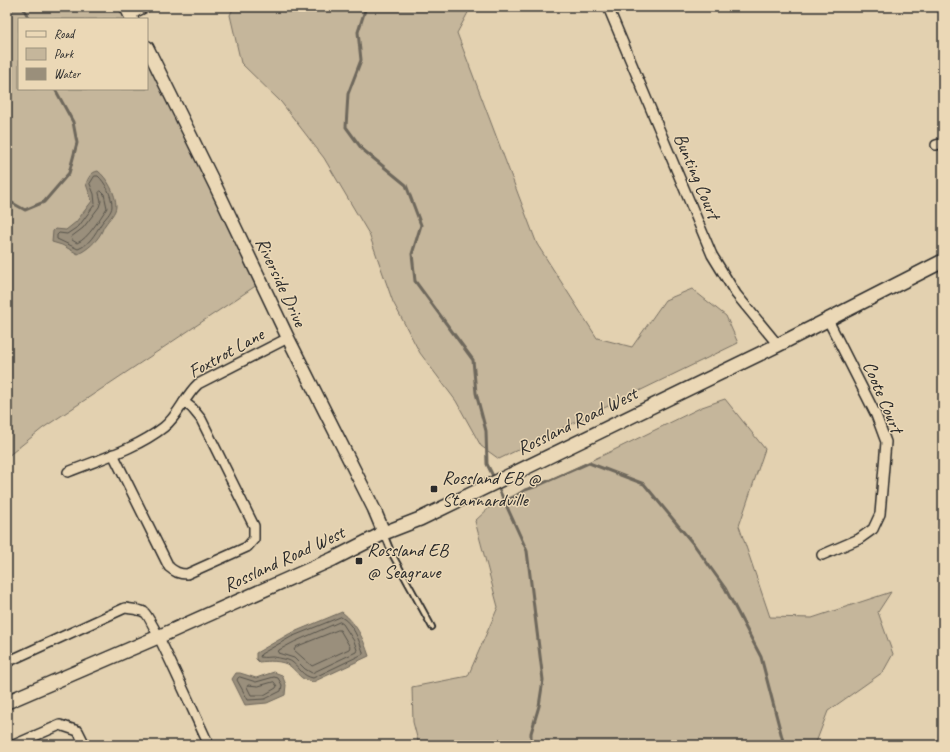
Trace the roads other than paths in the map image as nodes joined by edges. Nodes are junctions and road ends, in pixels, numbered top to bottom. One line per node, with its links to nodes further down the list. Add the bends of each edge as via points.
1 (146, 7): 3 (street)
2 (608, 7): 8 (street, Bunting Court, via 712,256 736,294)
3 (129, 14)
4 (148, 50): 7 (street, Riverside Drive)
5 (943, 261): 6 (main road, Rossland Road West)
6 (828, 320): 8 (main road, Rossland Road West); 13 (street, Coote Court, via 876,415 886,442 880,514 873,529 859,539)
7 (288, 338): 9 (street, Foxtrot Lane, via 198,384); 12 (street, Riverside Drive)
8 (778, 345): 12 (main road, Rossland Road West, via 420,519)
9 (184, 402): 10 (street, Foxtrot Lane, via 165,427 148,438); 10 (street, via 201,419 254,526 254,539 247,548 187,574 178,574 169,567)
10 (112, 454): 11 (street)
11 (68, 472)
12 (384, 533): 14 (lane, via 392,554); 15 (main road, Rossland Road West, via 333,559)
13 (822, 555)
14 (432, 627)
15 (158, 637): 16 (street, via 144,612 125,608); 17 (main road, Rossland Road West); 20 (street)
16 (7, 662)
17 (7, 702)
18 (14, 745): 19 (street, via 60,725 78,731)
19 (85, 745)
20 (209, 745)

